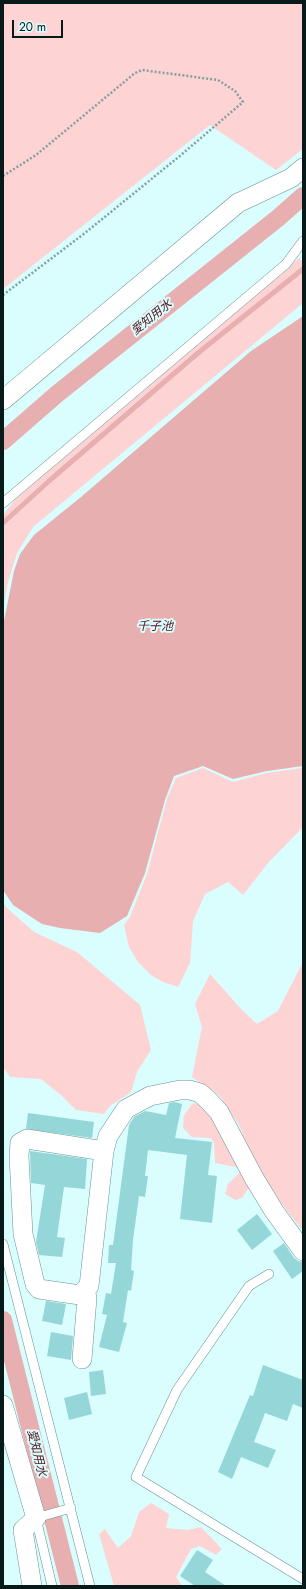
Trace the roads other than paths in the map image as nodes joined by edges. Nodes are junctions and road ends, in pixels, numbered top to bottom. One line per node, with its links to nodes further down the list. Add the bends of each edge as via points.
1 (300, 178): 3 (street, via 238,203)
2 (303, 241): 4 (lane, via 286,264)
3 (3, 400)
4 (3, 503)
5 (104, 1151): 7 (street, via 108,1136 126,1109 150,1096 180,1090 200,1093 219,1112 254,1178); 9 (street, via 89,1286); 9 (street, via 27,1139 20,1143 18,1156 23,1234 35,1284 39,1289 80,1295)
6 (3, 1244): 12 (lane)
7 (303, 1251)
8 (269, 1274): 14 (lane, via 249,1286 178,1390 136,1477)
9 (84, 1290): 10 (street, via 87,1298)
10 (82, 1359)
11 (3, 1405): 13 (street)
12 (71, 1508): 13 (lane); 17 (lane)
13 (36, 1518): 15 (street, via 23,1530); 16 (lane)
14 (303, 1579)
15 (32, 1586)
16 (52, 1586)
17 (90, 1586)

